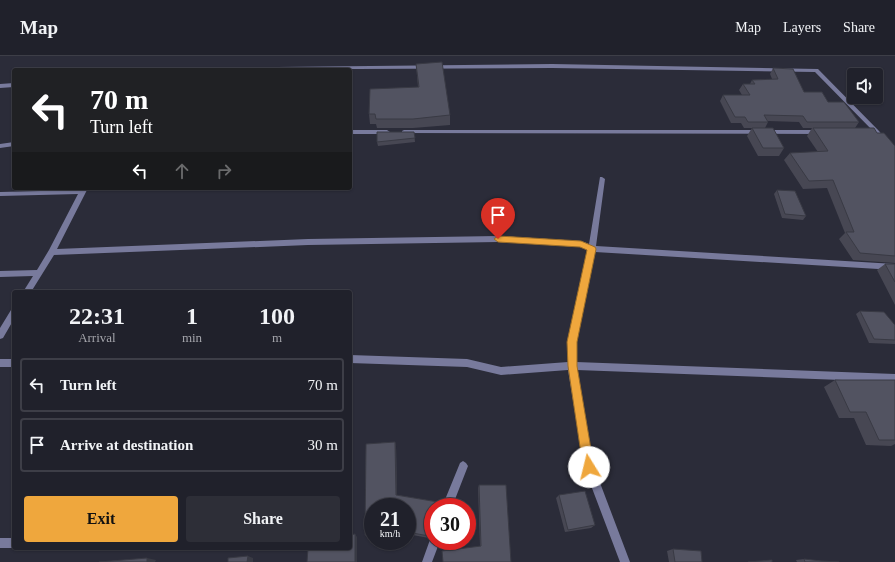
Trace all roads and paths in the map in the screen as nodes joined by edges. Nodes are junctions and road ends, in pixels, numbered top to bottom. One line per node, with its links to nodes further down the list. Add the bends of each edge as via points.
1 (352, 68): 7 (street, via 552,66 816,70)
2 (12, 85): 3 (street)
3 (0, 86)
4 (352, 132): 5 (street)
5 (830, 132)
6 (870, 132): 7 (street)
7 (878, 132): 10 (street)
8 (12, 144): 9 (street)
9 (0, 146)
10 (895, 155)
11 (602, 179): 14 (street)
12 (84, 190): 13 (street); 15 (street)
13 (0, 194)
14 (592, 249): 15 (street, via 581,244 498,239 308,242); 16 (street); 25 (street, via 572,342)
15 (52, 252): 17 (street)
16 (895, 267)
17 (39, 273): 18 (street); 19 (street)
18 (0, 274)
19 (28, 290)
20 (12, 315): 21 (street)
21 (0, 335)
22 (352, 359): 25 (street, via 467,363 501,371)
23 (0, 363): 24 (street)
24 (12, 363)
25 (572, 366): 26 (street); 33 (street, via 589,467)
26 (895, 378)
27 (463, 466): 28 (street)
28 (451, 498)
29 (0, 543): 30 (street)
30 (12, 543)
31 (432, 550): 32 (street)
32 (427, 562)
33 (625, 562)

